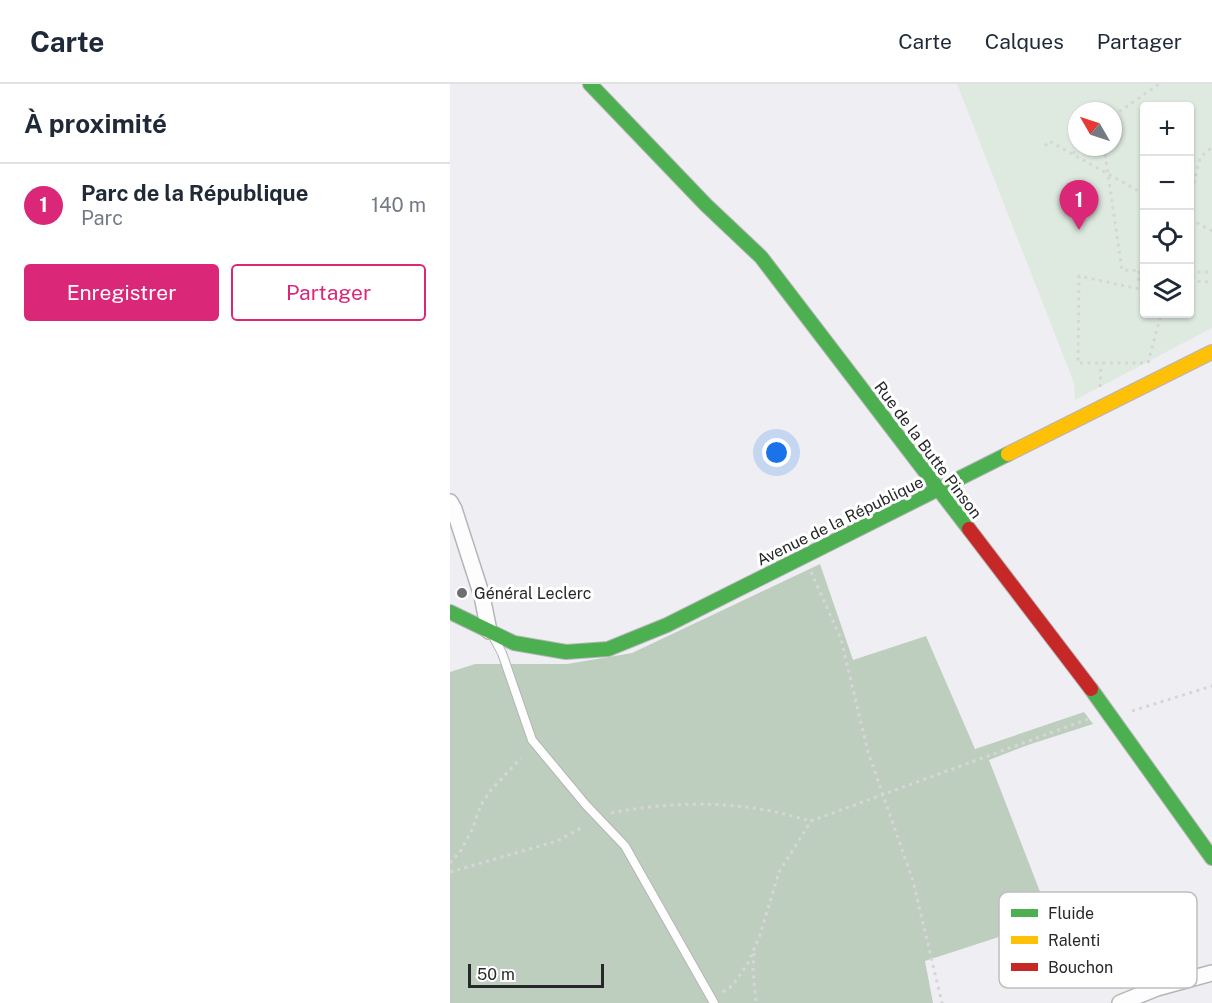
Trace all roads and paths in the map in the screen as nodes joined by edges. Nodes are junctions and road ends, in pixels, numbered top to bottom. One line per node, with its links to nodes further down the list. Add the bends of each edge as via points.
1 (590, 84): 27 (street, Rue de la Butte Pinson, via 760,257)
2 (1159, 84): 3 (path)
3 (1122, 110)
4 (1045, 146): 6 (path, via 1049,141)
5 (1212, 147): 10 (path, via 1200,158)
6 (1068, 152)
7 (1076, 156): 9 (path)
8 (1105, 156): 9 (path)
9 (1108, 174): 11 (path); 14 (path, via 1122,270)
10 (1194, 182)
11 (1140, 192)
12 (1194, 221): 13 (path)
13 (1212, 231)
14 (1139, 271): 17 (path)
15 (1194, 272): 16 (path)
16 (1212, 272)
17 (1140, 280)
18 (1194, 281): 19 (path)
19 (1212, 282)
20 (1140, 289): 24 (path, via 1079,276 1078,363)
21 (1160, 318): 23 (path)
22 (1212, 352): 27 (street, Avenue de la République)
23 (1148, 363): 24 (path); 25 (path)
24 (1101, 364): 26 (path)
25 (1147, 369)
26 (1100, 392)
27 (938, 490): 29 (street, Avenue de la République); 33 (street, Rue de la Butte Pinson)
28 (450, 502): 31 (street, via 482,596)
29 (804, 557): 31 (street, Avenue de la République, via 667,625 608,649 541,649 514,643); 35 (path, via 841,639 868,752)
30 (450, 612): 31 (street, Avenue de la République)
31 (489, 631): 36 (lane, via 502,654 532,740)
32 (1212, 686): 33 (path)
33 (1111, 715): 35 (path); 39 (street, Rue de la Butte Pinson)
34 (521, 758): 40 (path, via 491,790 460,852)
35 (883, 795): 37 (path); 48 (path, via 913,881)
36 (597, 816): 37 (path, via 667,805 723,805); 46 (lane, via 625,846)
37 (811, 821): 42 (path, via 779,872)
38 (582, 826): 41 (path, via 557,841)
39 (1212, 858)
40 (450, 862)
41 (450, 872)
42 (754, 948): 46 (path, via 734,985); 47 (path)
43 (1212, 974): 44 (street)
44 (1197, 978)
45 (1157, 988): 49 (street)
46 (713, 1001)
47 (756, 1003)
48 (942, 1003)
49 (1120, 1003)

